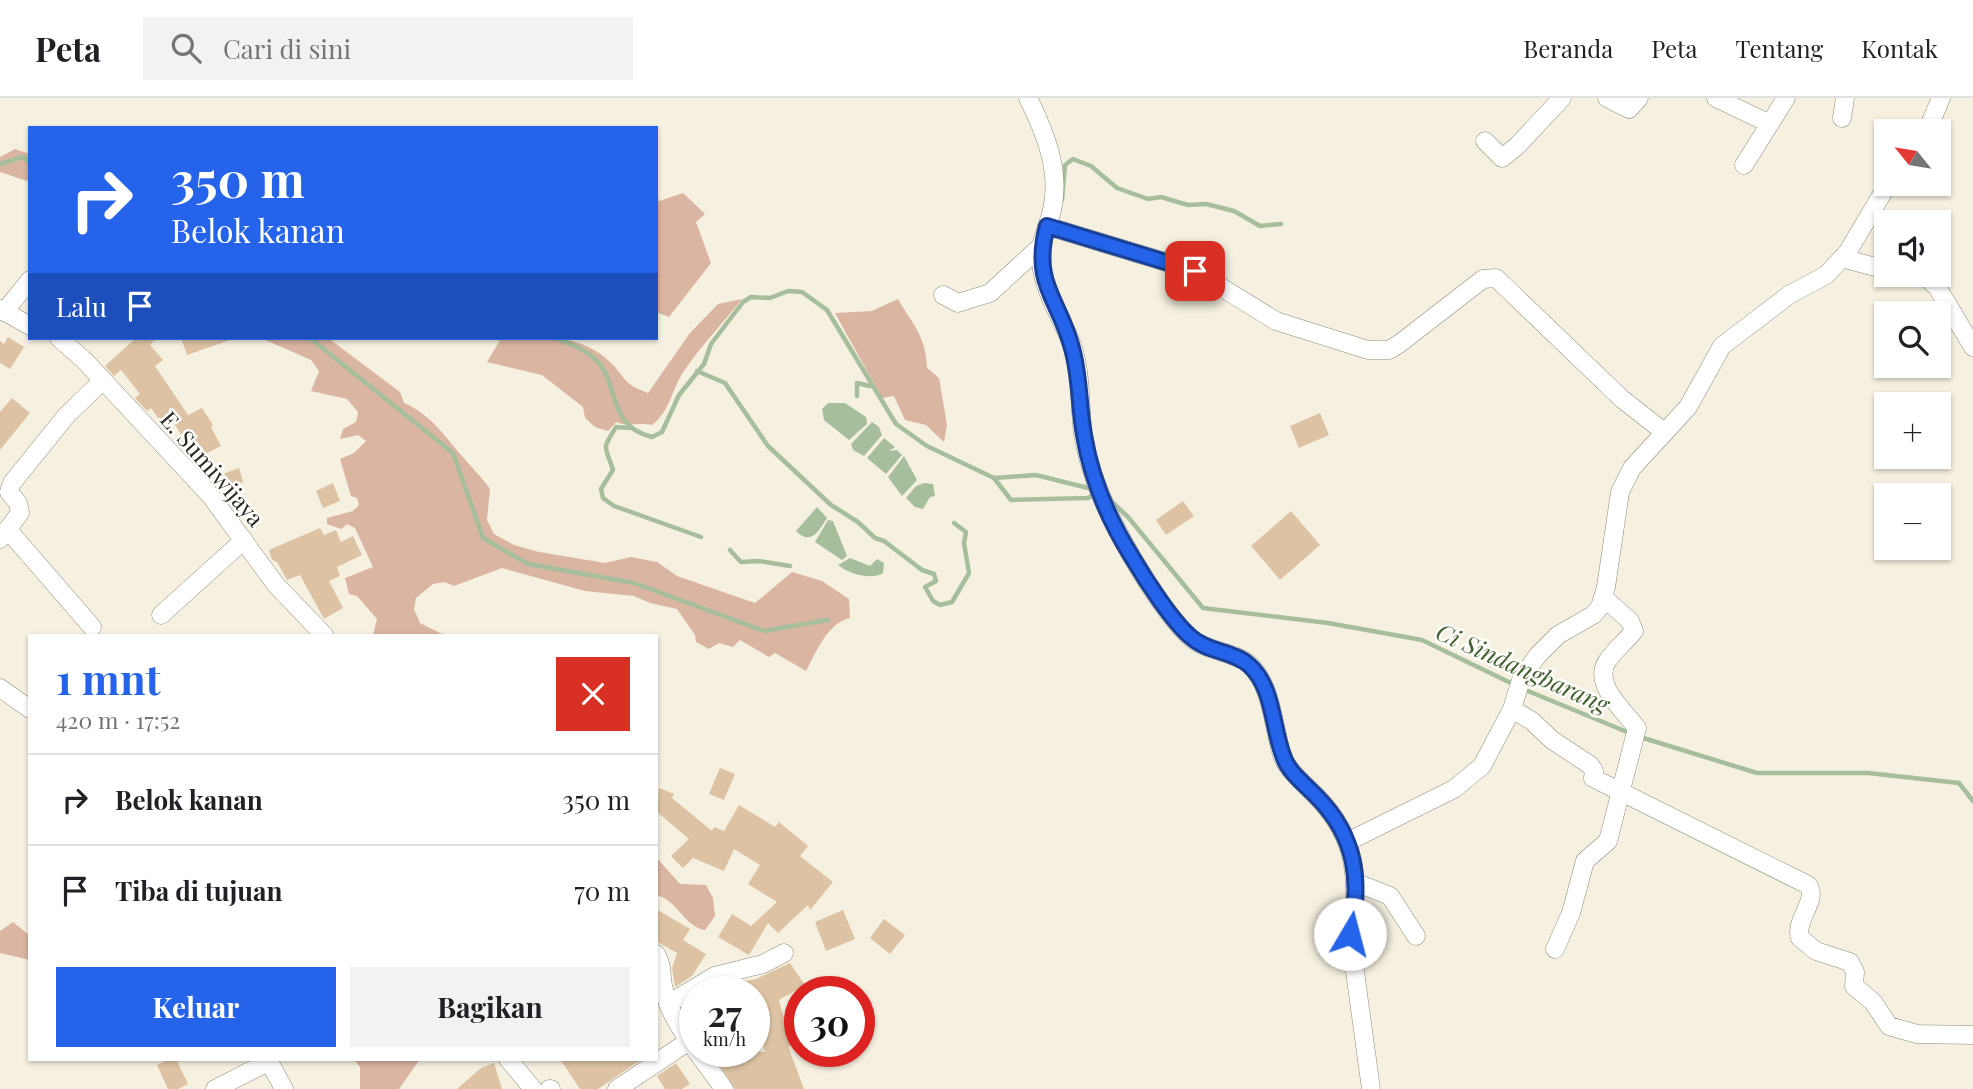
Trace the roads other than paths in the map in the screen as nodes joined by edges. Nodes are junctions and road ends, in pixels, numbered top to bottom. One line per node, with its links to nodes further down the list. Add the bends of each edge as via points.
1 (1028, 98): 15 (street, via 1052,163)
2 (1560, 98): 12 (street, via 1502,158)
3 (1608, 98): 4 (street, via 1627,109)
4 (1639, 98)
5 (1716, 98): 11 (street)
6 (1786, 98): 11 (street)
7 (1845, 98): 9 (street)
8 (1941, 98): 10 (street)
9 (1842, 118)
10 (1932, 119)
11 (1770, 124): 13 (street)
12 (1485, 141)
13 (1744, 165)
14 (1881, 196): 17 (street)
15 (1047, 226): 16 (street); 27 (street, via 1195,271 1276,321 1368,350 1389,350 1483,279 1496,278 1622,399)
16 (1041, 246): 21 (street, via 990,293 958,303); 38 (street, via 1044,275 1072,345 1080,379 1083,433 1107,511 1151,587 1192,638 1248,664 1261,680 1284,760 1324,804)
17 (1842, 258): 18 (street); 27 (street, via 1826,275 1789,295 1722,346 1688,407)
18 (1874, 267)
19 (28, 282): 22 (street)
20 (1937, 287): 25 (street)
21 (943, 295)
22 (2, 311): 23 (street)
23 (28, 325)
24 (62, 340): 26 (street, E. Sumiwijaya)
25 (1973, 347)
26 (102, 381): 28 (street, via 66,416 12,483 9,492 20,513); 29 (street, E. Sumiwijaya, via 210,495)
27 (1663, 431): 30 (street, via 1632,468 1620,492)
28 (4, 535): 32 (street)
29 (244, 540): 31 (street); 33 (street, E. Sumiwijaya)
30 (1604, 598): 35 (street, via 1593,615 1549,643 1522,677); 37 (street, via 1630,621 1634,631 1604,670 1604,686 1637,727)
31 (161, 615)
32 (92, 627)
33 (320, 634)
34 (0, 688): 36 (street)
35 (1513, 703): 37 (street, via 1552,740 1590,765 1593,778); 38 (street, via 1482,766 1464,783)
36 (28, 708)
37 (1620, 792): 41 (street, via 1608,841 1585,862 1572,912); 46 (street, via 1808,885 1811,896 1798,926 1800,938 1816,951 1850,962 1854,986 1873,1002 1889,1026 1917,1034)
38 (1349, 841): 39 (street)
39 (1355, 881): 40 (street, via 1390,896); 56 (street, via 1350,934)
40 (1416, 936)
41 (1555, 949)
42 (785, 953): 44 (street, via 763,964 715,976)
43 (658, 958): 44 (street)
44 (668, 1004): 45 (street)
45 (679, 1022)
46 (1973, 1035)
47 (679, 1055): 54 (street)
48 (510, 1061): 53 (street)
49 (263, 1063): 51 (street); 52 (street)
50 (708, 1067): 55 (street)
51 (215, 1089)
52 (284, 1089)
53 (533, 1089)
54 (617, 1089)
55 (724, 1089)
56 (1371, 1089)

